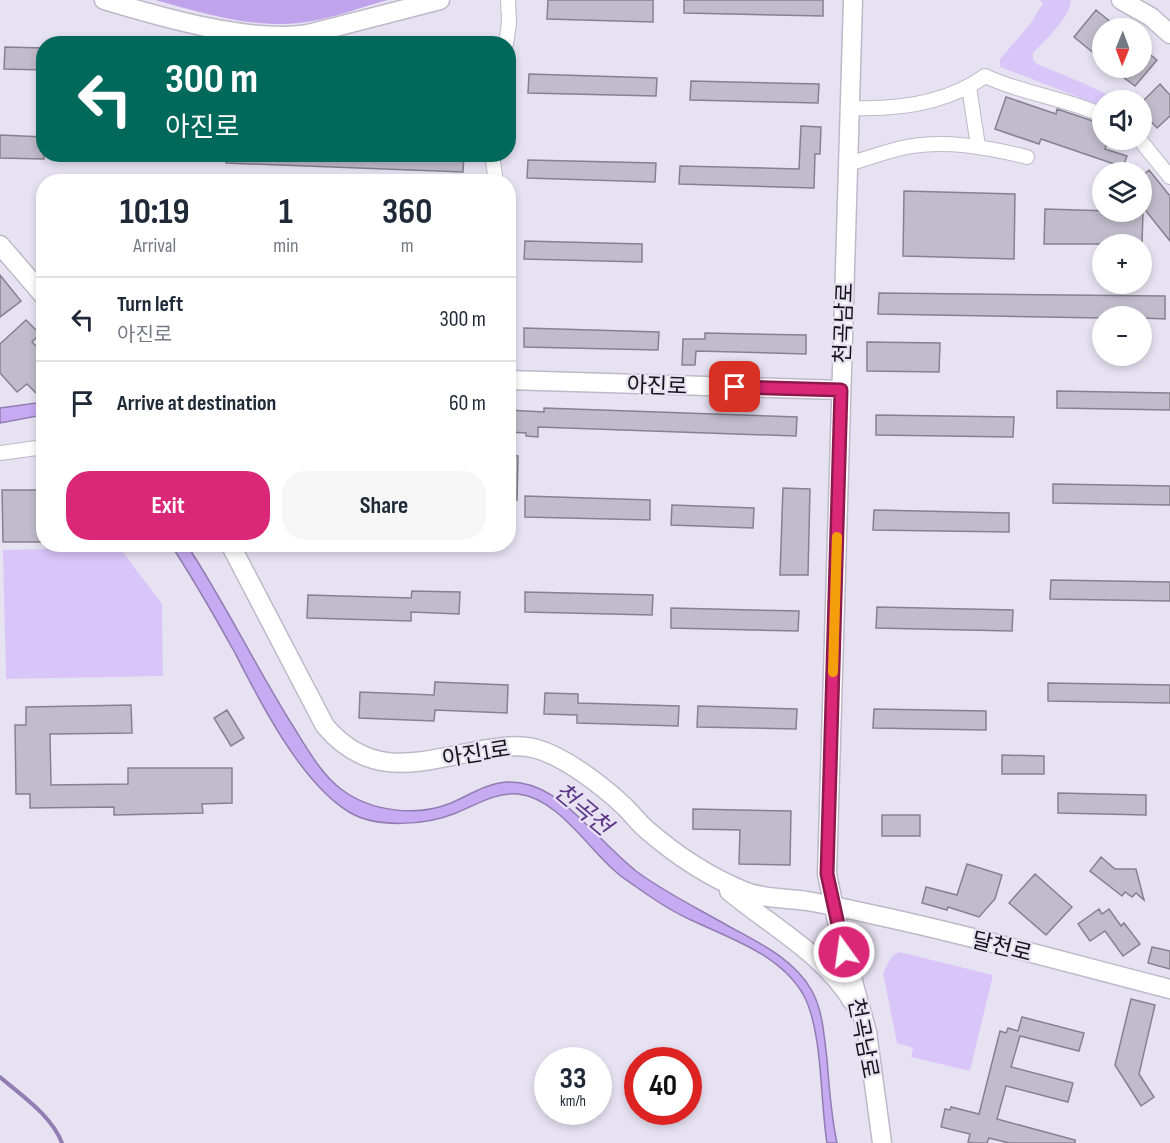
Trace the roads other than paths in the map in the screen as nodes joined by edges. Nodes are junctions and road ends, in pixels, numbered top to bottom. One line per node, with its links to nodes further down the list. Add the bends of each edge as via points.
1 (104, 0): 2 (street, via 227,31 296,35)
2 (440, 0)
3 (508, 0): 7 (street)
4 (853, 0): 9 (street, 천곡남로)
5 (1121, 0): 6 (street, via 1151,17)
6 (1170, 34)
7 (508, 36)
8 (969, 87): 9 (street, via 951,96 911,105); 10 (street, via 985,76); 11 (street)
9 (849, 108): 14 (street, 천곡남로)
10 (1092, 110)
11 (978, 146): 13 (street); 14 (street, via 917,145)
12 (1148, 150): 15 (street)
13 (1027, 157)
14 (848, 164): 19 (street, 천곡남로)
15 (1170, 177)
16 (0, 245): 17 (street)
17 (36, 287)
18 (516, 380): 19 (street, 아진로)
19 (841, 390): 24 (street, 천곡남로, via 827,874)
20 (36, 448): 21 (street)
21 (0, 453)
22 (234, 552): 23 (street, 아진1로, via 321,720 334,736 360,755 374,761 399,763 513,746 544,751 571,765 624,806 646,829)
23 (710, 874): 24 (street, 아진1로, via 751,894); 26 (street, via 826,968)
24 (833, 906): 25 (street, 달천로); 26 (street, 천곡남로)
25 (1170, 989)
26 (862, 1017): 27 (street, 천곡남로)
27 (882, 1143)

